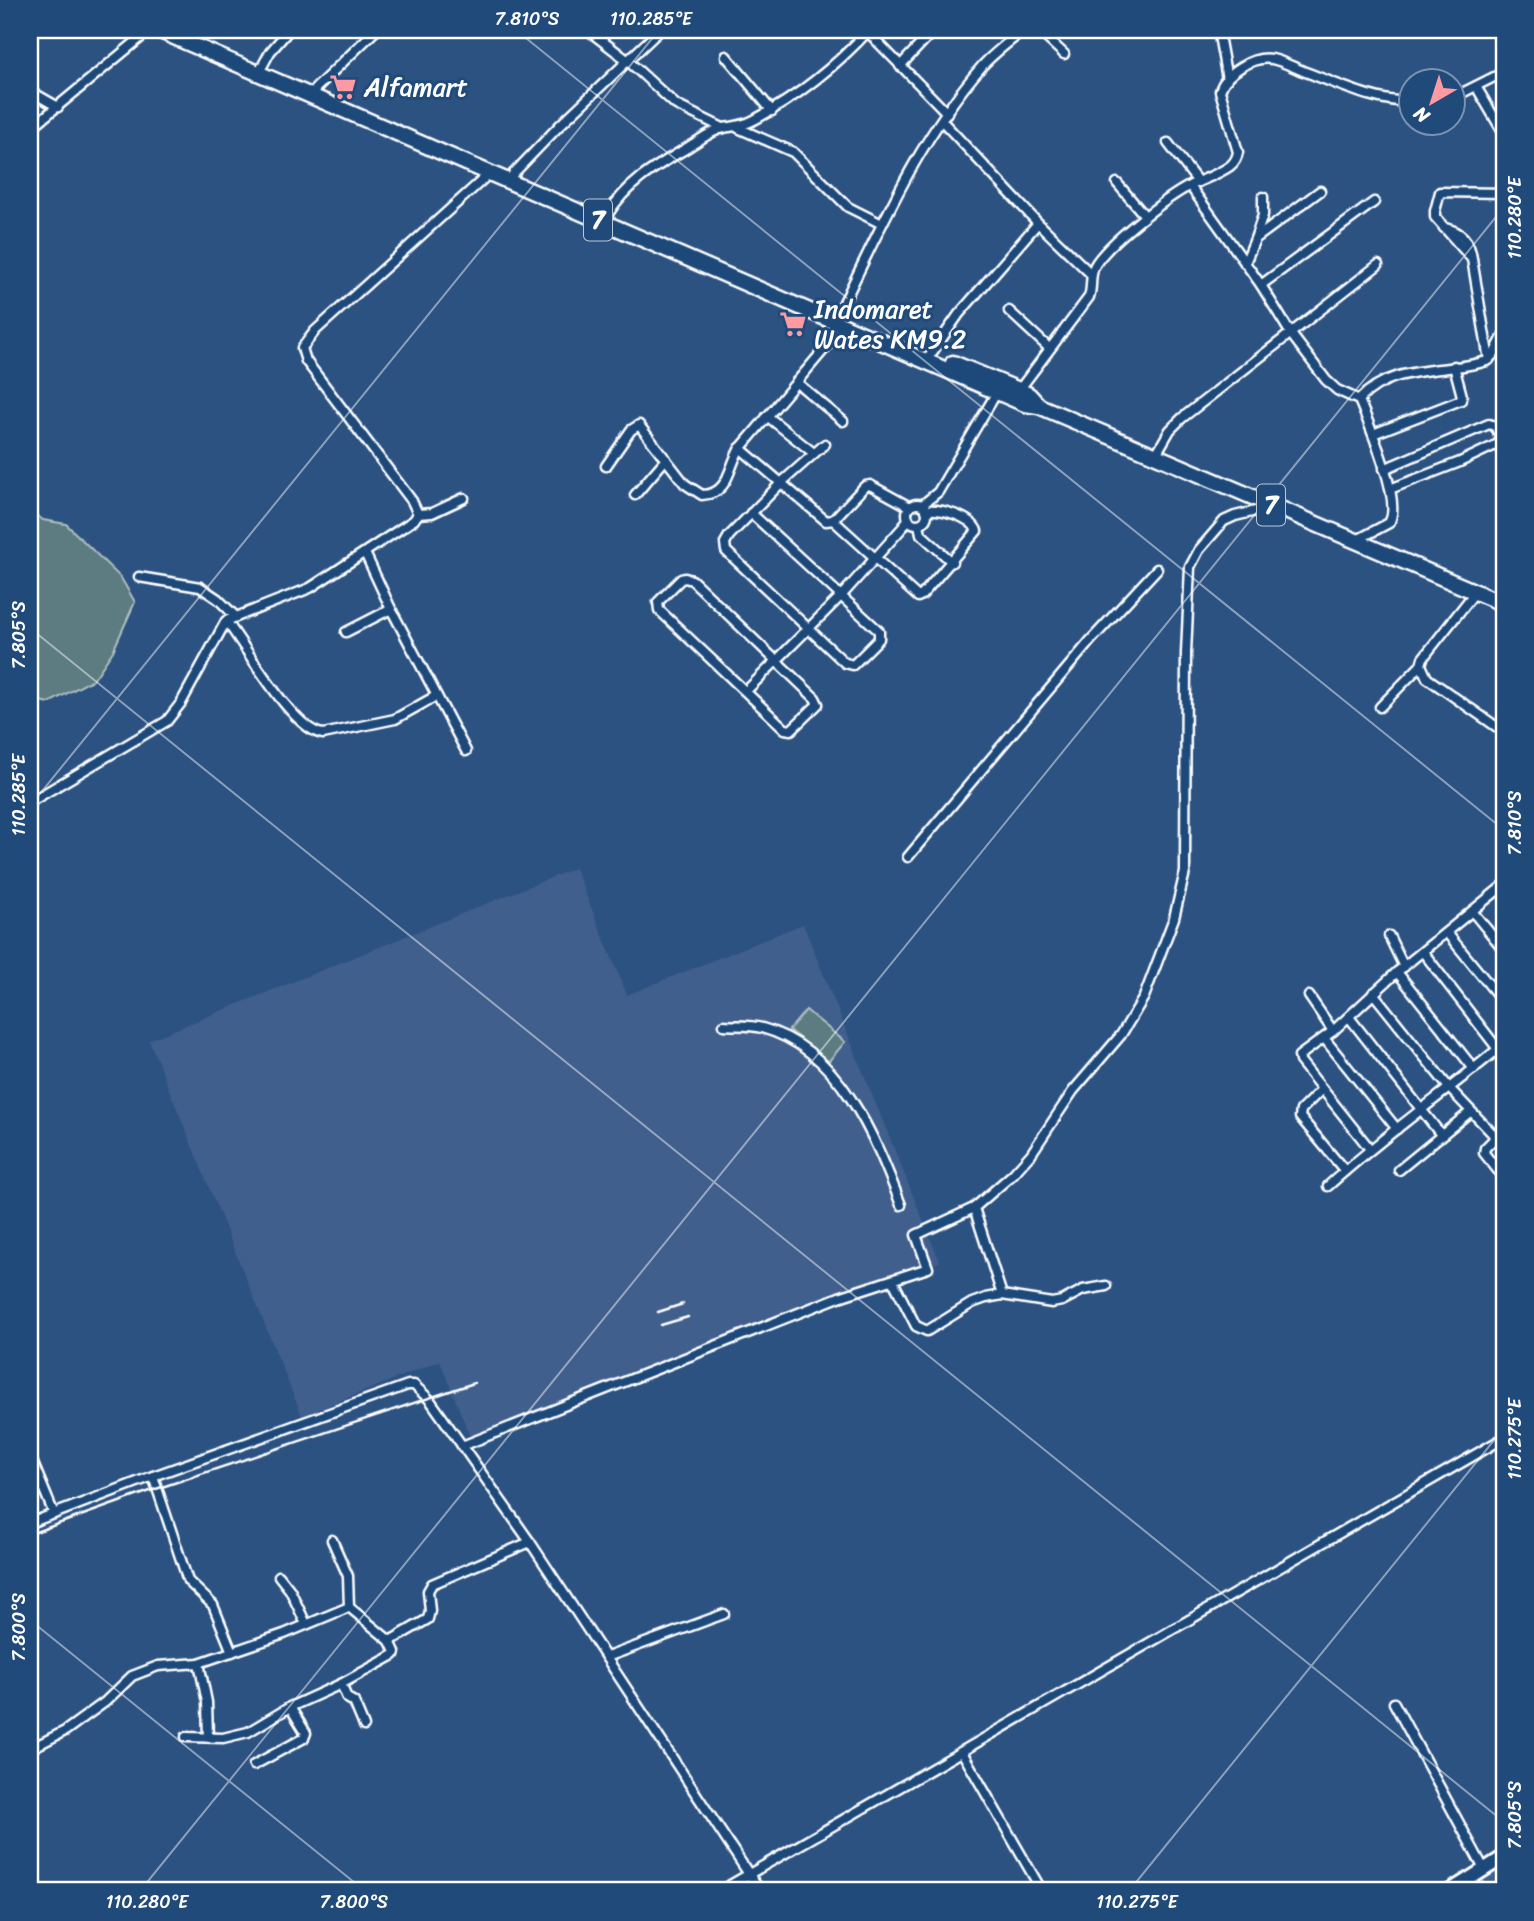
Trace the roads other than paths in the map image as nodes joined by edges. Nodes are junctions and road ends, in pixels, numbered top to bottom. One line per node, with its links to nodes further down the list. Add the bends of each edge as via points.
1 (150, 30): 25 (street)
2 (158, 30): 17 (highway, 7)
3 (180, 30): 17 (highway)
4 (289, 30): 17 (street)
5 (376, 30): 20 (street)
6 (588, 30): 15 (street)
7 (660, 30): 15 (street)
8 (867, 30): 16 (street); 26 (street, via 842,57)
9 (934, 30): 16 (street)
10 (1024, 30): 27 (street, via 986,63)
11 (1038, 30): 13 (street)
12 (1218, 30): 19 (street)
13 (1064, 54)
14 (726, 56): 26 (street)
15 (627, 60): 28 (street, via 676,105); 34 (street)
16 (900, 66): 27 (street)
17 (259, 69): 20 (highway); 33 (highway, 7)
18 (1504, 72): 21 (street)
19 (1227, 79): 24 (street, via 1252,62 1272,59); 36 (street, via 1220,91 1237,157 1229,167)
20 (316, 88): 34 (highway)
21 (1477, 88): 23 (street); 31 (street)
22 (30, 91): 25 (street)
23 (1468, 92)
24 (1398, 101)
25 (58, 107): 30 (street)
26 (772, 111): 29 (street)
27 (945, 117): 43 (street); 44 (street)
28 (723, 128): 29 (street); 41 (street, via 650,169)
29 (738, 128): 43 (street, via 793,152 848,208)
30 (30, 129)
31 (1504, 134)
32 (1168, 144): 36 (street)
33 (490, 173): 51 (highway, 7); 82 (street, via 315,331 302,348 306,361)
34 (513, 174): 41 (highway)
35 (1117, 183): 42 (street)
36 (1194, 184): 42 (street); 46 (street)
37 (1320, 191): 45 (street)
38 (1504, 193): 56 (street, via 1440,192 1434,214 1444,228 1462,235 1471,247)
39 (1263, 197): 45 (street)
40 (1374, 202): 49 (street)
41 (608, 214): 51 (highway)
42 (1144, 216): 48 (street)
43 (882, 223): 51 (street, via 848,294)
44 (1038, 223): 48 (street); 55 (street, via 958,314)
45 (1255, 239): 46 (street)
46 (1245, 263): 49 (street)
47 (1378, 265): 52 (street)
48 (1091, 274): 54 (street, via 1089,297)
49 (1261, 285): 52 (street)
50 (1009, 311): 54 (street)
51 (841, 320): 55 (highway); 58 (street); 60 (highway, 7)
52 (1291, 334): 61 (street, via 1326,380); 70 (street, via 1182,418)
53 (1504, 335): 56 (street)
54 (1049, 348): 59 (street)
55 (932, 354): 59 (highway)
56 (1489, 359): 57 (street)
57 (1454, 366): 61 (street, via 1403,374); 65 (street, via 1461,400)
58 (796, 382): 63 (street); 64 (street)
59 (1020, 390): 62 (highway)
60 (997, 392): 62 (highway, 7); 80 (street)
61 (1359, 400): 65 (street)
62 (1039, 406): 70 (highway, 7)
63 (767, 415): 68 (street); 69 (street)
64 (843, 421)
65 (1373, 434): 73 (street)
66 (1504, 441): 73 (street, via 1489,424); 75 (street)
67 (825, 444): 74 (street)
68 (740, 448): 71 (street, via 725,485 702,495 689,488); 74 (street)
69 (810, 451)
70 (1155, 456): 79 (highway, 7)
71 (666, 459): 72 (street, via 639,425); 76 (street)
72 (606, 466)
73 (1384, 470): 75 (street)
74 (782, 482): 81 (street); 84 (street, via 826,521)
75 (1390, 488): 86 (street, via 1392,519)
76 (635, 495)
77 (464, 498): 82 (street, via 432,513)
78 (910, 507): 80 (street); 83 (street); 84 (street, via 870,485)
79 (1275, 507): 86 (highway, 7); 137 (street, via 1224,521 1190,567 1185,872 1174,918 1138,1009 1073,1091 1031,1154)
80 (924, 508): 85 (street, via 926,519); 89 (street, via 971,522 977,529)
81 (751, 513): 93 (street); 98 (street, via 727,539 726,551)
82 (418, 514): 87 (street)
83 (908, 519): 85 (street); 88 (street)
84 (832, 520): 88 (street)
85 (919, 524): 89 (street, via 921,534)
86 (1355, 541): 92 (highway, 7)
87 (365, 553): 95 (street); 96 (street, via 310,588)
88 (875, 559): 89 (street, via 918,597); 93 (street)
89 (952, 562)
90 (1157, 569): 108 (street)
91 (139, 577): 96 (street, via 200,587)
92 (1476, 591): 94 (highway, 7); 101 (street)
93 (842, 595): 98 (street); 98 (street, via 878,631 880,639 850,666)
94 (1504, 604)
95 (391, 609): 99 (street); 103 (street)
96 (236, 617): 97 (street)
97 (226, 621): 103 (street, via 283,701 315,733 395,719); 107 (street, via 181,704 167,720)
98 (807, 629): 100 (street)
99 (346, 632)
100 (777, 660): 102 (street); 102 (street, via 817,704 789,731); 102 (street, via 692,580 681,579 658,603 659,610)
101 (1421, 665): 104 (street); 105 (street, via 1427,678)
102 (746, 691)
103 (436, 696): 106 (street)
104 (1380, 707)
105 (1504, 732)
106 (466, 751)
107 (30, 802)
108 (908, 857)
109 (1504, 885): 110 (street)
110 (1472, 911): 111 (street); 113 (street)
111 (1447, 933): 114 (street); 118 (street)
112 (1389, 936): 115 (street)
113 (1504, 950)
114 (1423, 953): 115 (street); 123 (street)
115 (1400, 970): 116 (street); 124 (street)
116 (1373, 993): 119 (street); 125 (street)
117 (1309, 996): 121 (street)
118 (1504, 1003)
119 (1349, 1017): 121 (street); 127 (street)
120 (724, 1026): 136 (street, via 750,1026 777,1034 835,1075 884,1161)
121 (1333, 1031): 122 (street)
122 (1324, 1038): 126 (street, via 1299,1058); 129 (street)
123 (1501, 1046): 124 (street)
124 (1474, 1069): 125 (street)
125 (1450, 1089): 127 (street); 128 (street)
126 (1322, 1090): 131 (street); 133 (street, via 1301,1110 1300,1117)
127 (1421, 1111): 129 (street); 130 (street)
128 (1470, 1112): 130 (street); 134 (street, via 1494,1137 1484,1153)
129 (1397, 1129): 131 (street)
130 (1442, 1136): 132 (street)
131 (1370, 1149): 133 (street)
132 (1399, 1170)
133 (1345, 1171): 135 (street)
134 (1504, 1178)
135 (1328, 1186)
136 (901, 1205)
137 (974, 1208): 138 (street, via 916,1235 928,1268); 140 (street)
138 (893, 1281): 140 (street, via 916,1326 927,1331 972,1303); 142 (street, via 839,1297)
139 (1106, 1286): 140 (street, via 1052,1303)
140 (1002, 1295)
141 (1504, 1438): 164 (street)
142 (466, 1445): 144 (street, via 430,1400 411,1385); 148 (street)
143 (30, 1456): 145 (street)
144 (153, 1476): 145 (street); 154 (street, via 188,1581 213,1605)
145 (54, 1514): 146 (street)
146 (30, 1523)
147 (332, 1540): 150 (street, via 348,1576)
148 (530, 1542): 153 (street, via 432,1584 428,1619); 155 (street)
149 (279, 1576): 152 (street)
150 (349, 1608): 152 (street); 153 (street)
151 (724, 1614): 155 (street)
152 (306, 1624): 154 (street)
153 (390, 1641): 157 (street, via 394,1655)
154 (232, 1651): 156 (street)
155 (607, 1657): 168 (street)
156 (199, 1663): 162 (street); 163 (street, via 158,1666 129,1678 65,1731)
157 (341, 1684): 159 (street); 160 (street)
158 (1394, 1703): 167 (street)
159 (290, 1707): 162 (street, via 248,1732); 165 (street, via 306,1732 304,1738)
160 (364, 1726)
161 (186, 1737): 162 (street)
162 (208, 1737)
163 (30, 1748)
164 (962, 1752): 168 (street); 171 (street)
165 (254, 1765)
166 (1504, 1857): 167 (street)
167 (1484, 1869): 172 (street)
168 (750, 1874): 169 (street); 170 (street)
169 (720, 1891)
170 (760, 1891)
171 (1042, 1891)
172 (1450, 1891)

